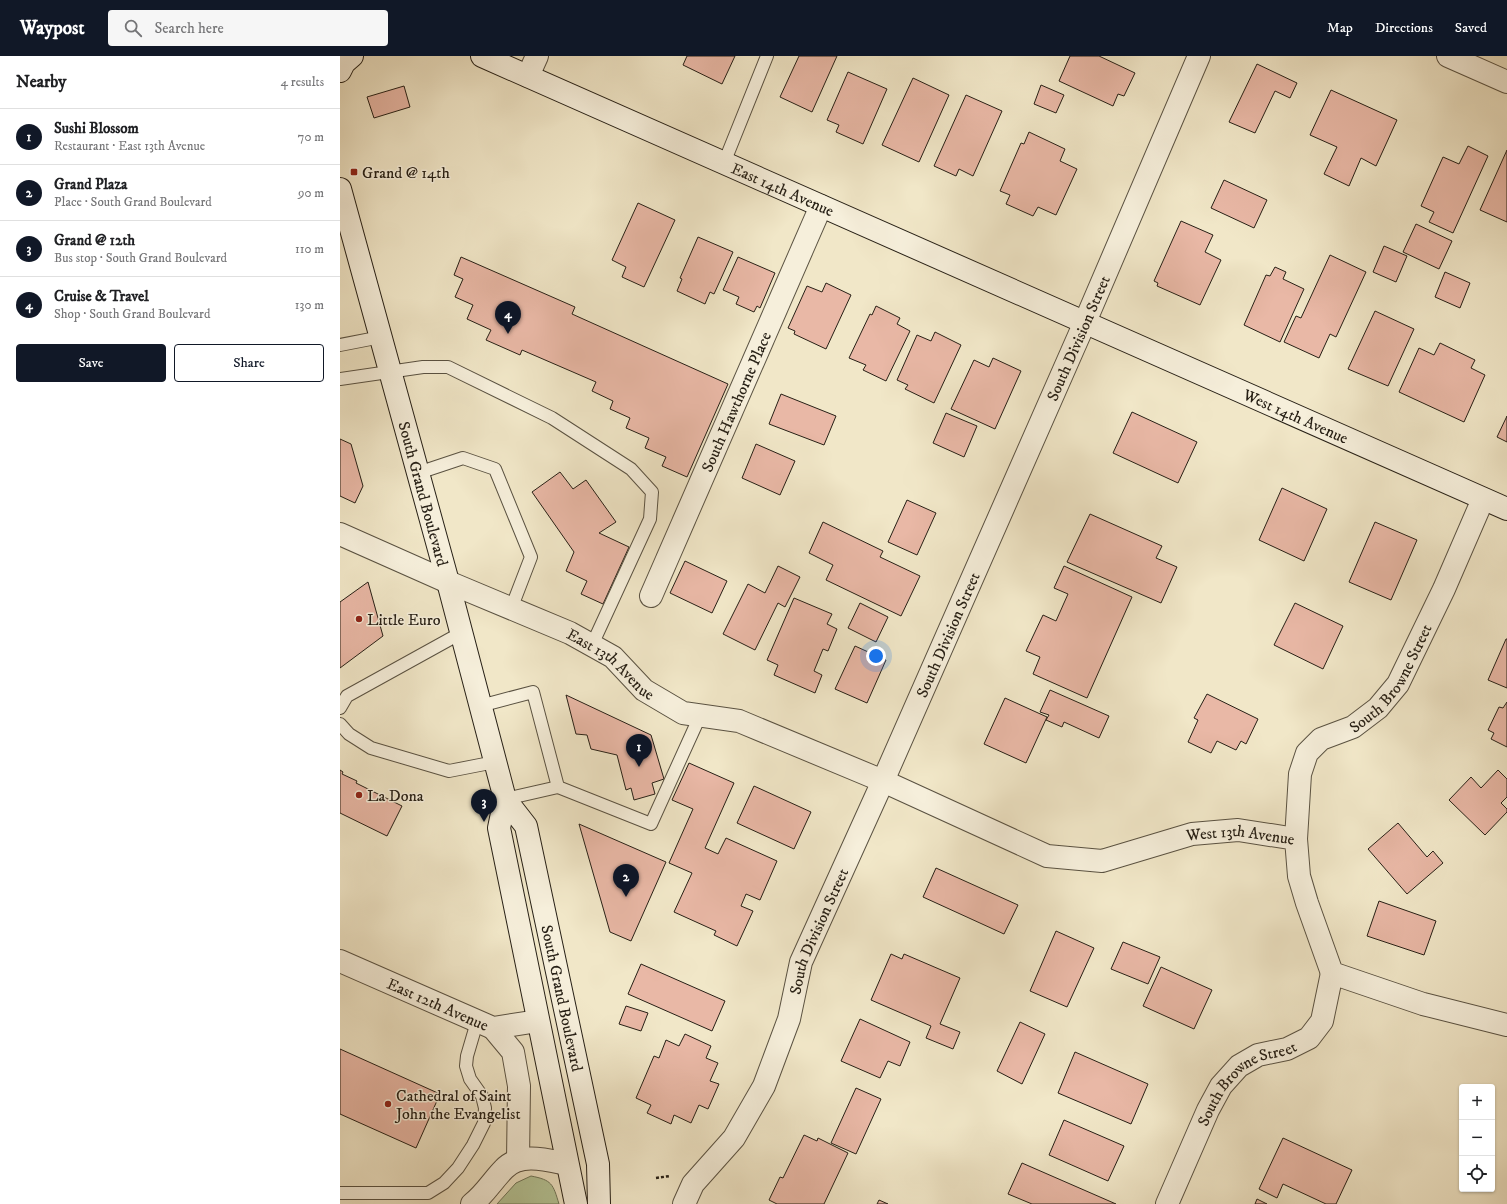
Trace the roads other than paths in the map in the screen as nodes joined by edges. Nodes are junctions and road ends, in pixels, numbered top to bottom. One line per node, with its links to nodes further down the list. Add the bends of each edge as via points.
1 (352, 56): 7 (street)
2 (482, 56): 8 (street, East 14th Avenue)
3 (537, 56): 8 (street)
4 (767, 56): 10 (lane)
5 (1199, 56): 13 (street, South Division Street)
6 (1448, 56): 9 (street)
7 (340, 71)
8 (528, 76): 10 (street, East 14th Avenue)
9 (1507, 82)
10 (724, 163): 12 (street, East 14th Avenue)
11 (340, 189): 14 (street, South Grand Boulevard)
12 (821, 206): 13 (street, East 14th Avenue); 23 (street, South Hawthorne Place)
13 (1085, 322): 19 (street, West 14th Avenue); 32 (street, South Division Street)
14 (381, 337): 15 (lane); 16 (street, South Grand Boulevard)
15 (340, 345)
16 (390, 371): 17 (lane); 18 (street, South Grand Boulevard); 26 (lane, via 448,366 552,418 630,469 652,492 650,519)
17 (340, 379)
18 (418, 473): 22 (street, South Grand Boulevard); 24 (lane, via 463,458 495,469 531,557)
19 (1483, 499): 20 (street, West 14th Avenue); 35 (street, South Browne Street, via 1444,589 1398,684 1378,708 1354,727 1321,739 1307,753 1300,774)
20 (1507, 509)
21 (340, 534): 22 (street, East 13th Avenue)
22 (448, 582): 24 (street, East 13th Avenue); 25 (street, South Grand Boulevard)
23 (651, 596)
24 (511, 608): 26 (street, East 13th Avenue)
25 (461, 633): 27 (street, South Grand Boulevard); 28 (lane, via 347,696)
26 (592, 645): 29 (street, East 13th Avenue, via 613,657 644,690 683,713)
27 (480, 706): 31 (street, South Grand Boulevard); 33 (lane, via 533,692)
28 (340, 708)
29 (700, 716): 32 (street, East 13th Avenue, via 739,721); 33 (lane, via 651,824)
30 (340, 724): 31 (lane, via 349,734 371,748 449,771)
31 (495, 762): 34 (street, South Grand Boulevard)
32 (883, 781): 35 (street, West 13th Avenue, via 1047,856 1102,861 1192,834 1238,830); 47 (street, South Division Street, via 801,962 789,1019 764,1086 734,1138 693,1184)
33 (558, 787): 34 (lane)
34 (505, 799): 38 (street, South Grand Boulevard, via 499,828); 46 (street, South Grand Boulevard, via 526,826 598,1164)
35 (1296, 839): 37 (street, West 13th Avenue, via 1299,876)
36 (340, 961): 39 (street, East 12th Avenue)
37 (1332, 973): 40 (street, via 1423,1004); 48 (street, South Browne Street, via 1322,1021 1309,1038 1287,1049 1258,1055 1239,1066 1221,1086)
38 (538, 1021): 39 (street, East 12th Avenue); 42 (street, South Grand Boulevard)
39 (485, 1025): 41 (street, via 513,1052 519,1086); 43 (lane, via 467,1056 466,1066 470,1080 482,1096 486,1108 484,1123 458,1168 444,1183 428,1193)
40 (1507, 1025)
41 (518, 1160): 42 (street, via 531,1158); 44 (street, via 505,1167)
42 (567, 1164): 45 (street, South Grand Boulevard)
43 (340, 1193)
44 (472, 1204)
45 (576, 1204)
46 (599, 1204)
47 (684, 1204)
48 (1167, 1204)

